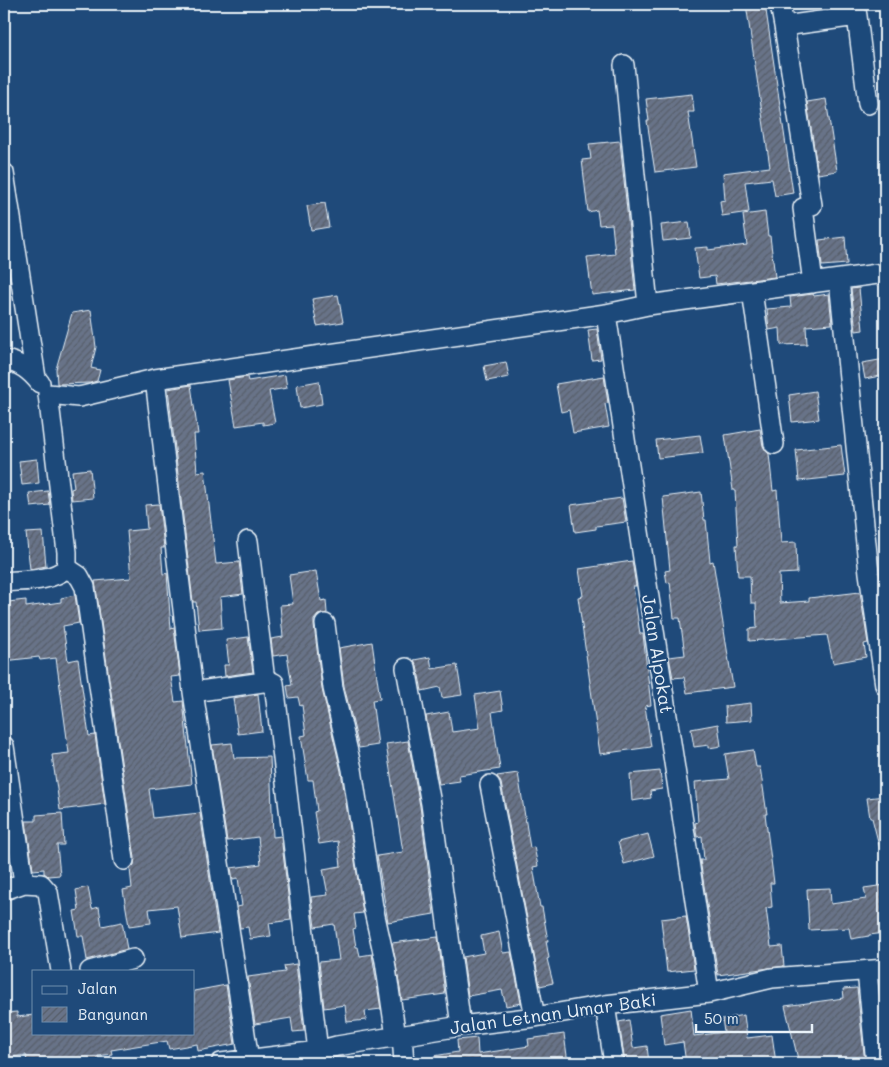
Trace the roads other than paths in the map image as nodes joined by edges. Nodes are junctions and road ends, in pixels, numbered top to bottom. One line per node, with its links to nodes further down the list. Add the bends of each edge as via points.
1 (780, 4): 3 (street)
2 (856, 10): 3 (street); 5 (street)
3 (784, 26): 9 (street, via 812,205 803,208)
4 (624, 65): 11 (street)
5 (868, 104)
6 (4, 173): 14 (street)
7 (885, 274): 8 (street)
8 (839, 280): 9 (street); 24 (street, via 869,573)
9 (813, 283): 10 (street)
10 (752, 291): 11 (street); 17 (street)
11 (648, 304): 12 (street)
12 (606, 314): 15 (street); 35 (street, Jalan Alpokat)
13 (4, 360): 14 (street, via 14,362)
14 (36, 378): 16 (street)
15 (155, 380): 16 (street, via 79,397); 25 (street)
16 (48, 394): 19 (street)
17 (774, 444)
18 (248, 541): 23 (street)
19 (67, 568): 20 (street, via 50,577); 28 (street, via 79,576 85,587)
20 (4, 582)
21 (325, 624): 39 (street, via 333,688 352,769 373,907)
22 (406, 668): 38 (street, via 431,804)
23 (265, 681): 25 (street); 40 (street, via 274,683)
24 (885, 684)
25 (193, 692): 42 (street)
26 (4, 746): 29 (street)
27 (490, 785): 37 (street)
28 (124, 860)
29 (24, 883): 30 (street); 32 (street, via 41,884 48,892)
30 (4, 890)
31 (133, 959): 33 (street)
32 (61, 970)
33 (94, 970)
34 (876, 970): 35 (street, Jalan Letnan Umar Baki, via 772,978); 47 (street)
35 (709, 993): 36 (street, Jalan Letnan Umar Baki)
36 (605, 1005): 37 (street, Jalan Letnan Umar Baki); 46 (street)
37 (535, 1017): 38 (street, Jalan Letnan Umar Baki)
38 (460, 1026): 39 (street, Jalan Letnan Umar Baki)
39 (399, 1036): 41 (street, Jalan Letnan Umar Baki); 45 (street)
40 (318, 1052): 41 (street, Jalan Letnan Umar Baki); 42 (street, Jalan Letnan Umar Baki)
41 (338, 1055)
42 (249, 1060): 44 (street, Jalan Letnan Umar Baki)
43 (885, 1062): 47 (street)
44 (221, 1063)
45 (404, 1063)
46 (614, 1063)
47 (876, 1063)

